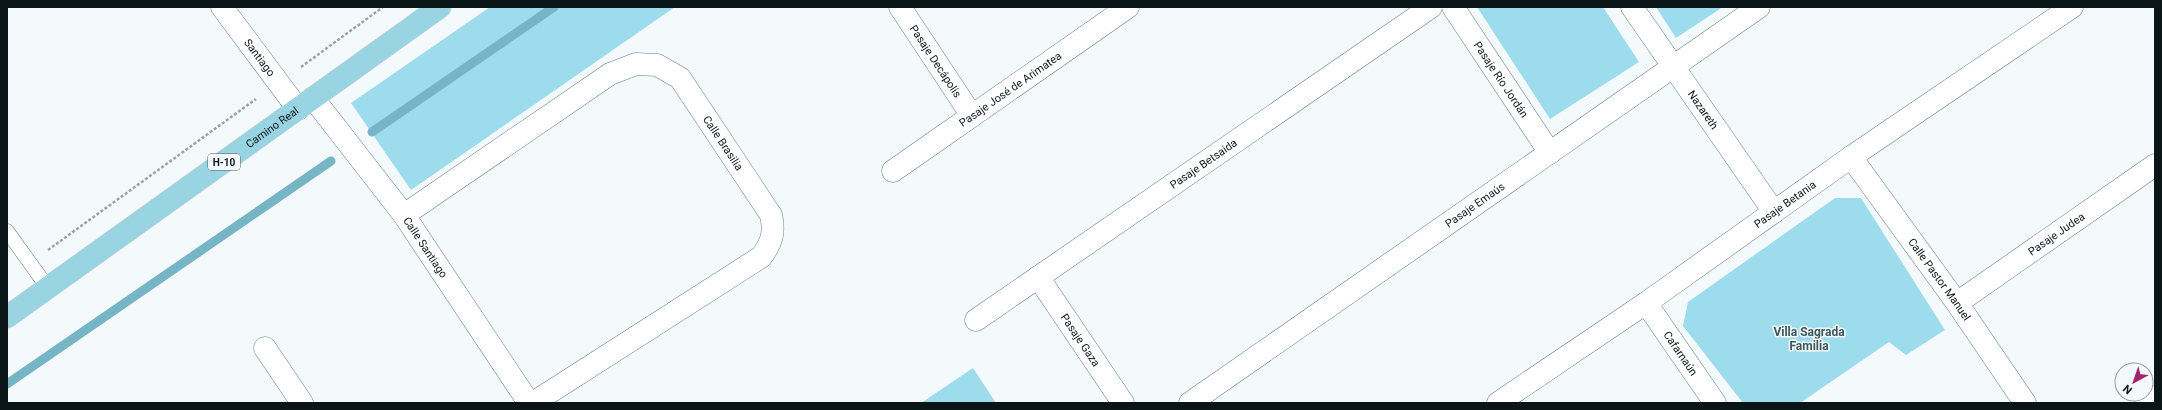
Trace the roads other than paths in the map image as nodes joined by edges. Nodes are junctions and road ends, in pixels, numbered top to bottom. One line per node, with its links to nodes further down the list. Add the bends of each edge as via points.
1 (222, 7): 11 (street, Santiago, via 279,83)
2 (440, 7): 11 (main road, Camino Real / H-10)
3 (900, 7): 12 (street, Pasaje Decápolis)
4 (1128, 7): 12 (street, Pasaje José de Arimatea)
5 (1431, 7): 20 (street, Pasaje Betsaida)
6 (1453, 7): 13 (street, Pasaje Río Jordán)
7 (1632, 7): 10 (street, Nazareth)
8 (1759, 7): 10 (street, Pasaje Emaús)
9 (2072, 7): 14 (street, Pasaje Betania)
10 (1673, 67): 13 (street, Pasaje Emaús); 17 (street, Nazareth)
11 (305, 103): 18 (street, Calle Santiago); 21 (main road, Camino Real / H-10)
12 (972, 116): 16 (street, Pasaje José de Arimatea)
13 (1550, 153): 32 (street, Pasaje Emaús)
14 (1851, 157): 17 (street, Pasaje Betania); 22 (street, Calle Pastor Manuel)
15 (2155, 165): 22 (street, Pasaje Judea)
16 (893, 171)
17 (1774, 212): 23 (street, Pasaje Betania)
18 (404, 215): 29 (street, Calle Santiago); 30 (street, Calle Brasilia, via 610,74 636,64 657,65 680,78 771,215 773,237 761,257)
19 (7, 231): 21 (lane)
20 (1038, 278): 25 (street, Pasaje Betsaida); 31 (street, Pasaje Gaza)
21 (48, 288): 24 (main road, Camino Real / H-10)
22 (1957, 302): 35 (street, Calle Pastor Manuel)
23 (1646, 303): 33 (street, Pasaje Betania); 34 (street, Cafarnaún)
24 (7, 317)
25 (976, 320)
26 (265, 348): 28 (street)
27 (2155, 397): 36 (street)
28 (302, 403)
29 (528, 403)
30 (533, 403)
31 (1123, 403)
32 (1190, 403)
33 (1498, 403)
34 (1715, 403)
35 (2025, 403)
36 (2146, 403)

